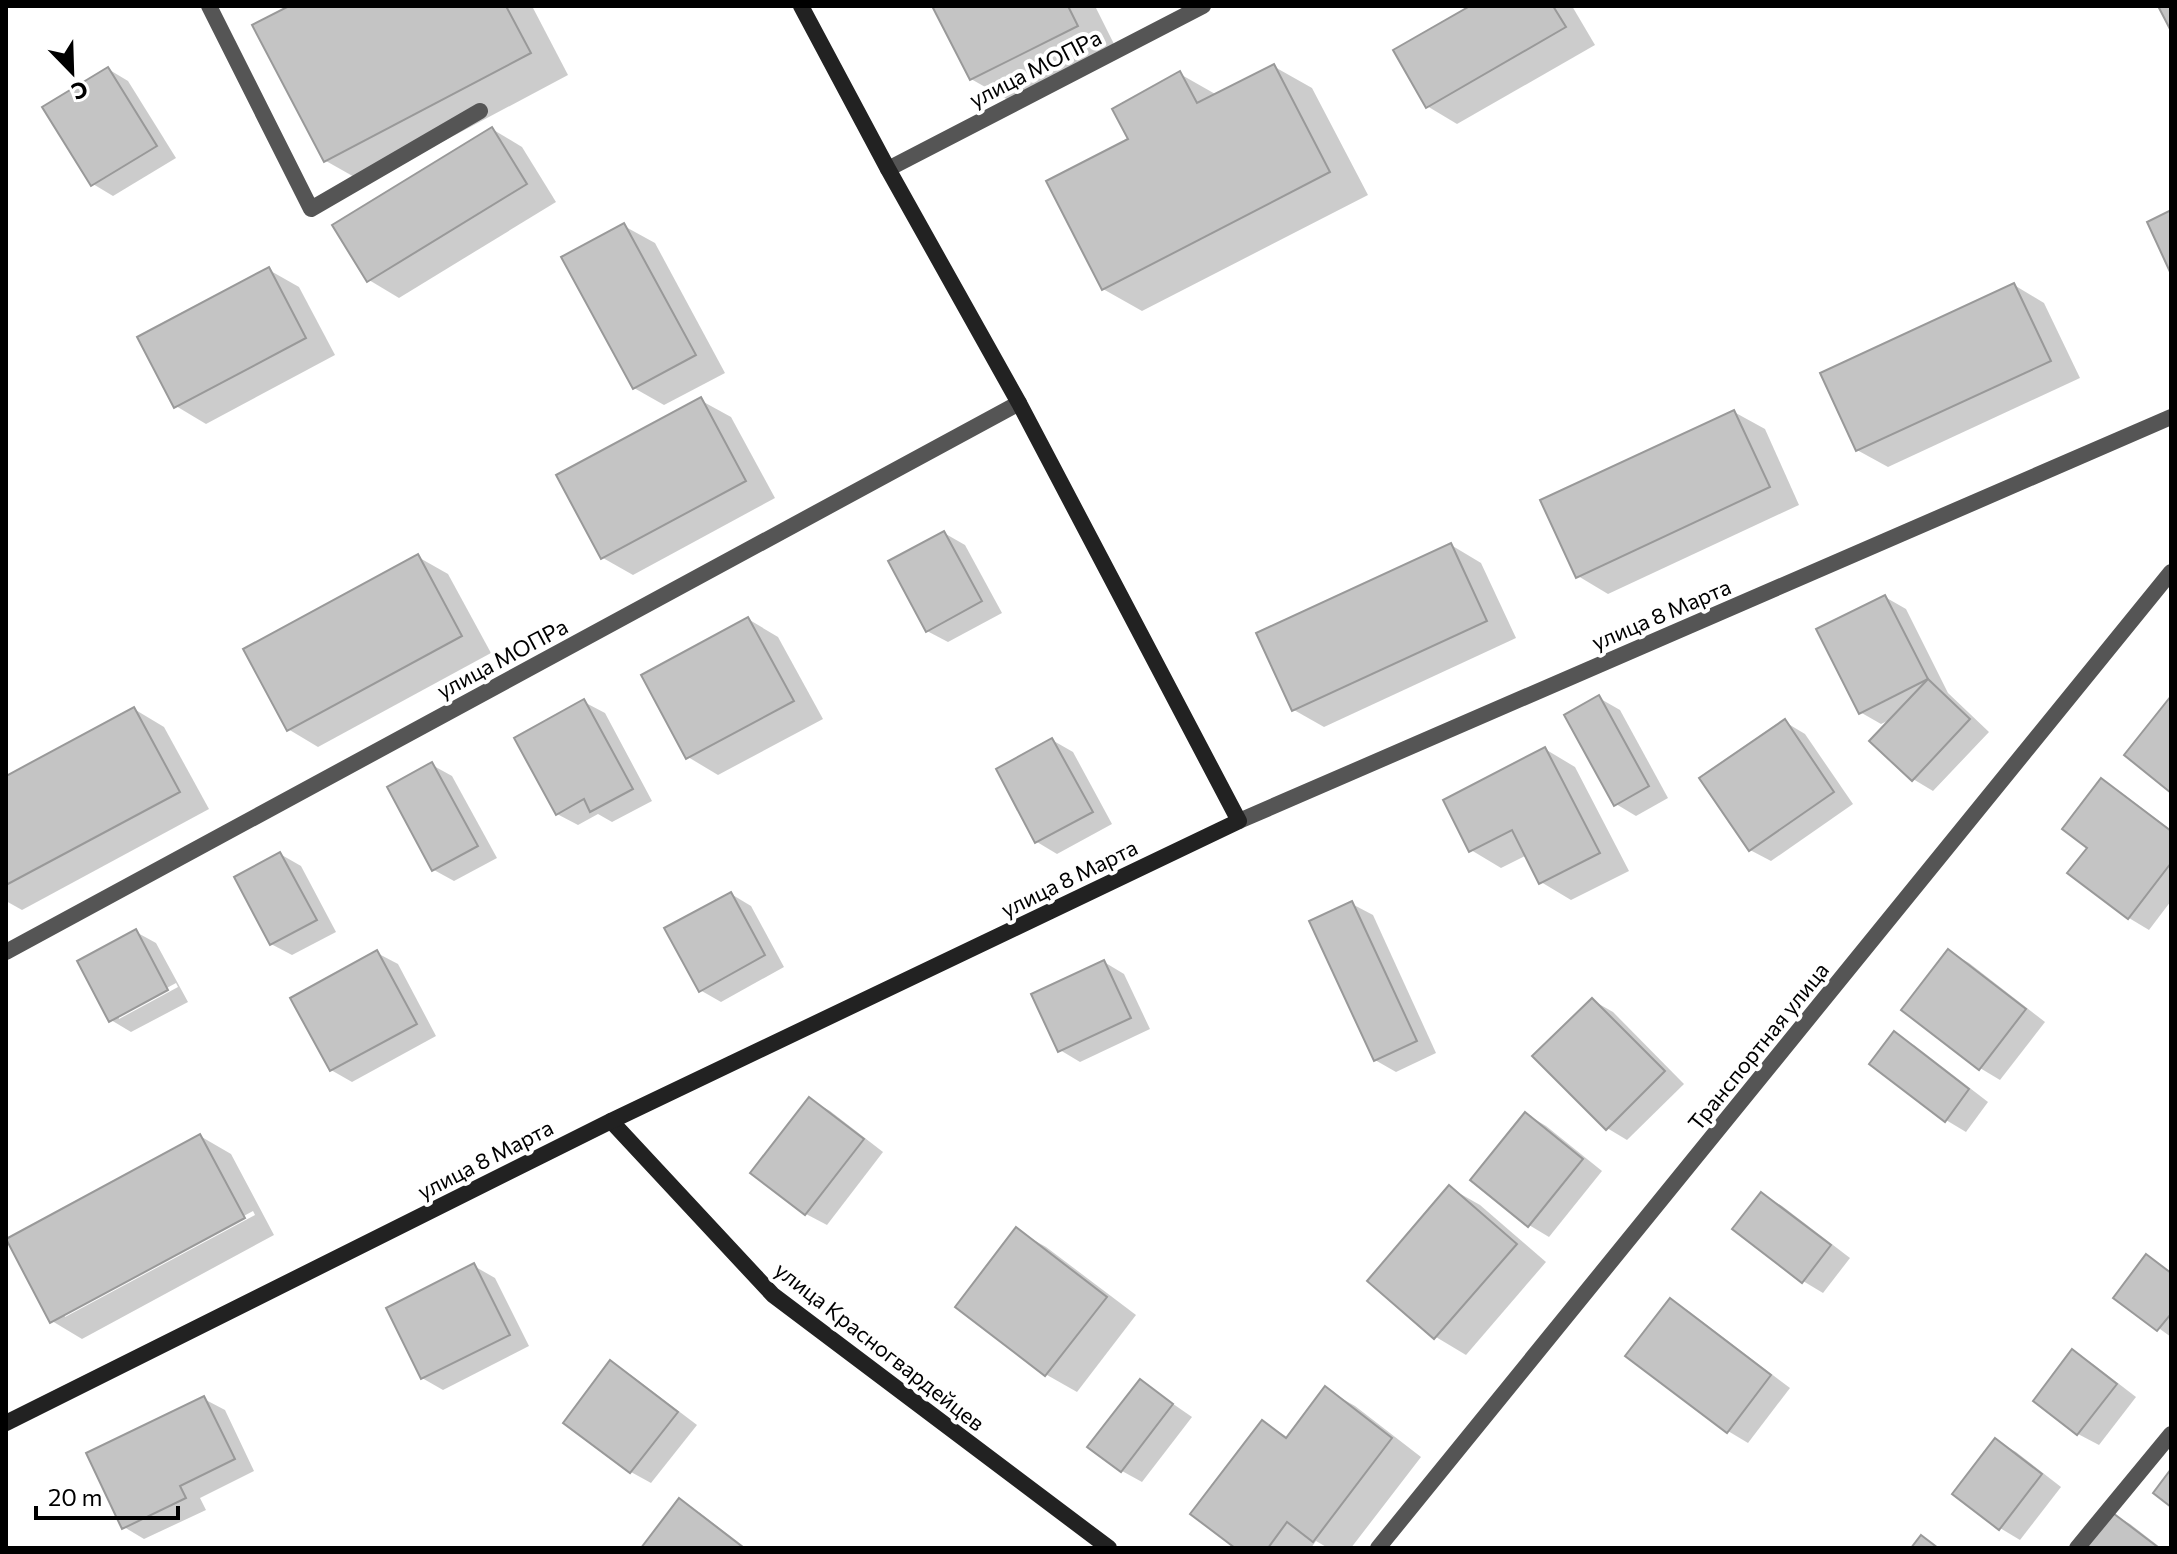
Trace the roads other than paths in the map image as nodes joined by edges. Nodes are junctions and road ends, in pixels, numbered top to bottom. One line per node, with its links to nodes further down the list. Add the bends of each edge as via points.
1 (209, 6): 4 (street, via 311,209)
2 (801, 6): 5 (street)
3 (1203, 6): 5 (street, улица МОПРа)
4 (480, 111)
5 (888, 169): 6 (street)
6 (1019, 403): 9 (street); 10 (street, улица МОПРа)
7 (2171, 417): 9 (street, улица 8 Марта)
8 (2171, 572): 15 (street, Транспортная улица)
9 (1239, 821): 11 (street, улица 8 Марта)
10 (6, 952)
11 (611, 1121): 12 (street, улица 8 Марта); 14 (street, улица Красногвардейцев, via 773,1295)
12 (6, 1423)
13 (2171, 1434): 16 (street)
14 (1109, 1548)
15 (1378, 1548)
16 (2077, 1548)

